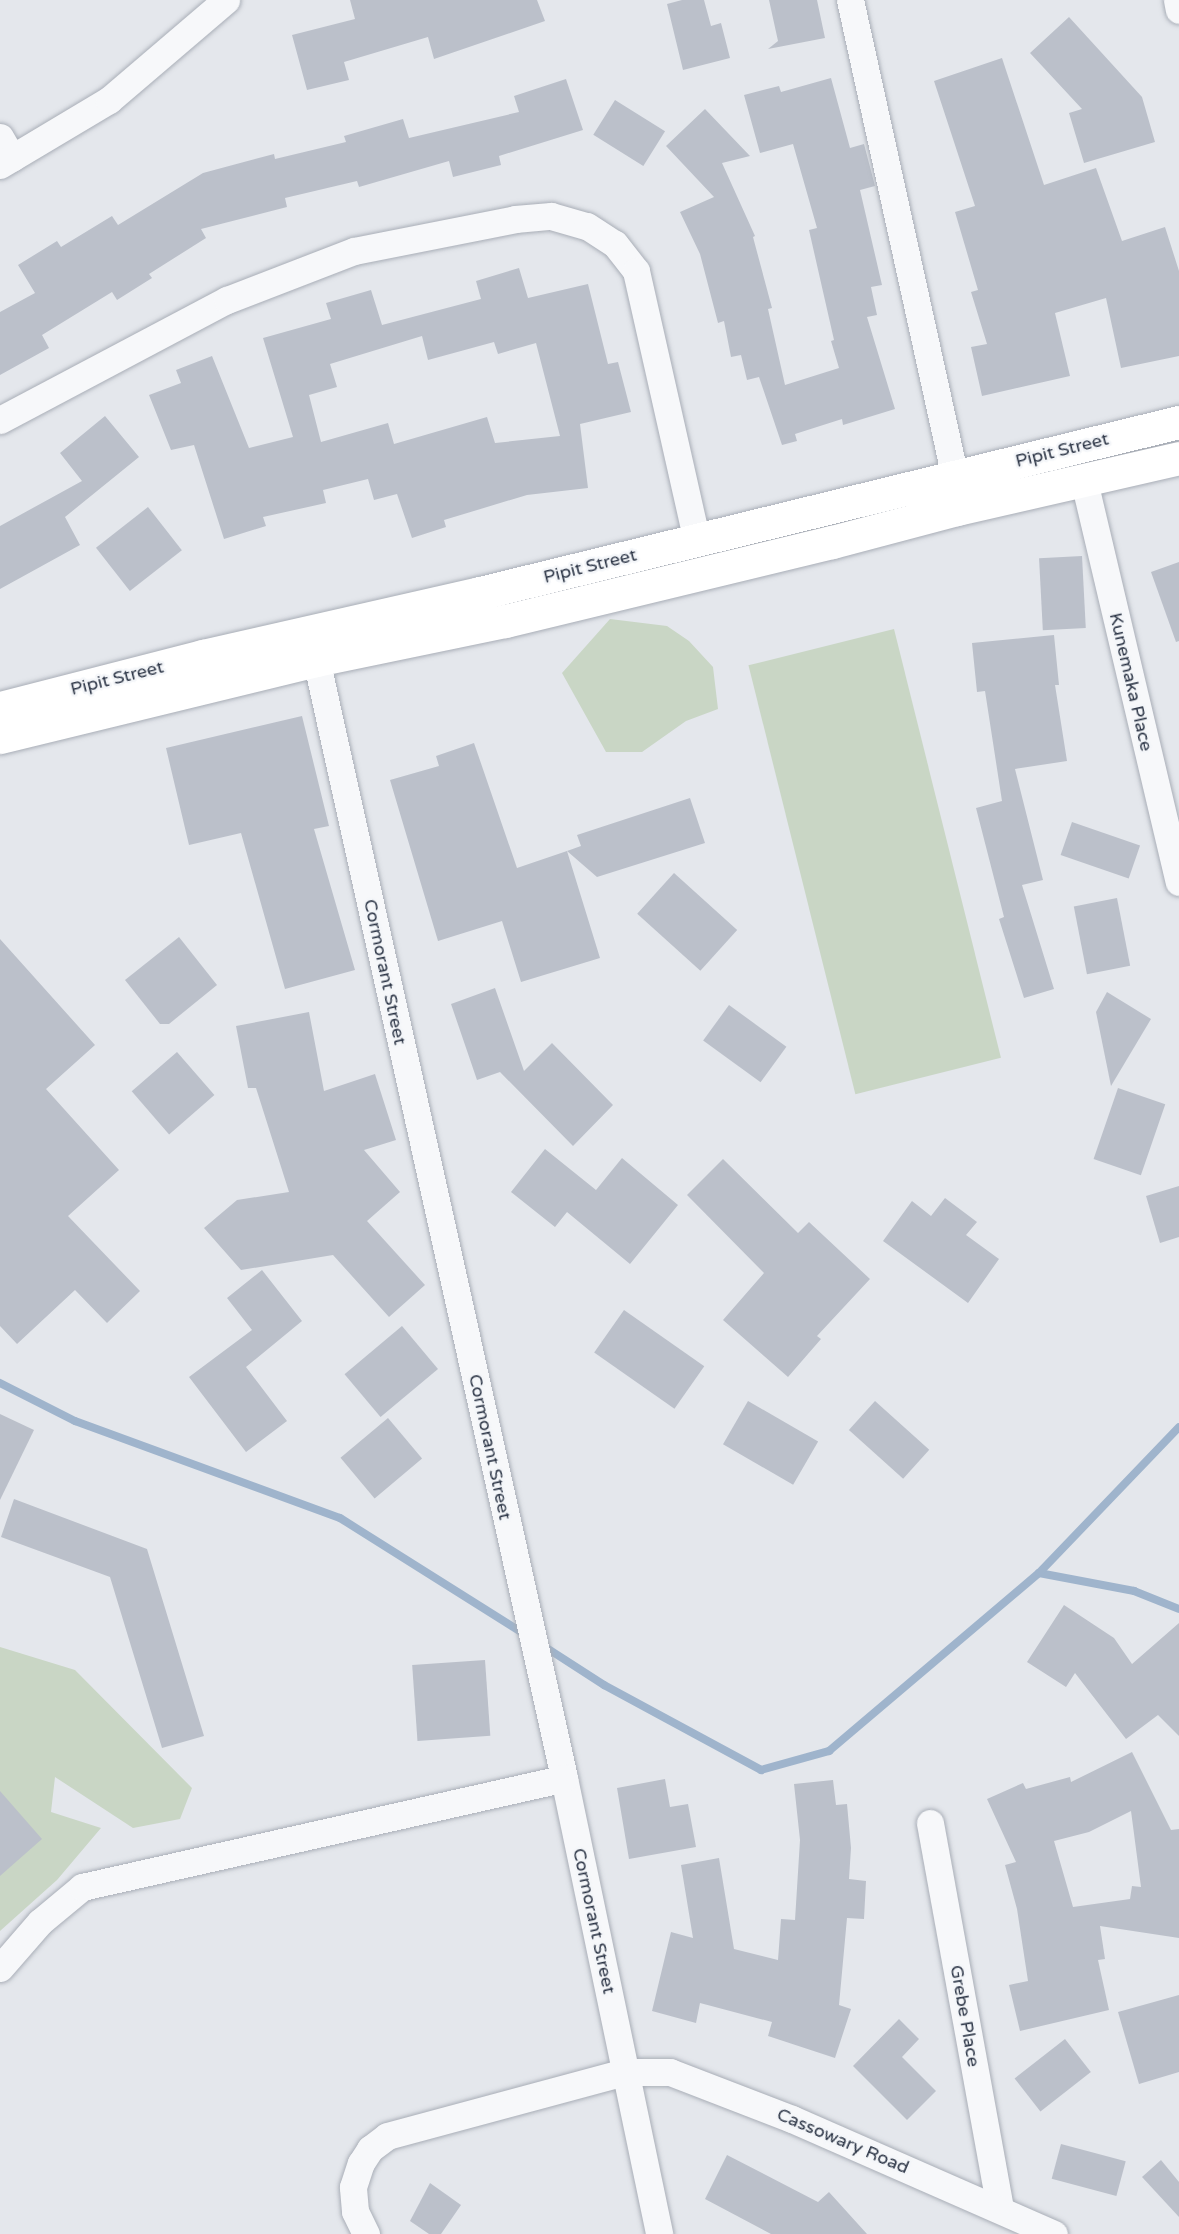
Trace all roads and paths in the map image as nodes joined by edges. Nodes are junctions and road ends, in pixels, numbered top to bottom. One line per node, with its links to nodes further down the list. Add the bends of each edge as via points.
1 (226, 0): 5 (street, via 109,100)
2 (850, 0): 9 (street)
3 (1177, 0): 4 (street)
4 (1179, 10)
5 (4, 153)
6 (0, 420): 11 (street, via 227,300 354,251 516,219 551,216 587,225 615,244 636,271)
7 (1179, 422): 9 (main road, Pipit Street)
8 (1179, 458): 10 (main road, Pipit Street)
9 (955, 478): 11 (main road, Pipit Street)
10 (1084, 481): 12 (main road, Pipit Street, via 506,621); 15 (street, Kunemaka Place)
11 (697, 540): 12 (main road, Pipit Street)
12 (313, 646): 13 (main road, Pipit Street, via 203,656); 14 (main road, Pipit Street); 16 (street, Cormorant Street)
13 (0, 708)
14 (0, 737)
15 (1179, 882)
16 (564, 1778): 18 (street, via 82,1887 40,1922); 19 (street, Cormorant Street)
17 (930, 1823): 20 (street, Grebe Place)
18 (0, 1968)
19 (625, 2072): 20 (street, Cassowary Road, via 670,2072 792,2119); 21 (street, Cassowary Road, via 387,2136 370,2149 353,2187 355,2211); 22 (street, Cormorant Street)
20 (1000, 2209): 23 (street, Cassowary Road)
21 (366, 2234)
22 (659, 2234)
23 (1054, 2234)

